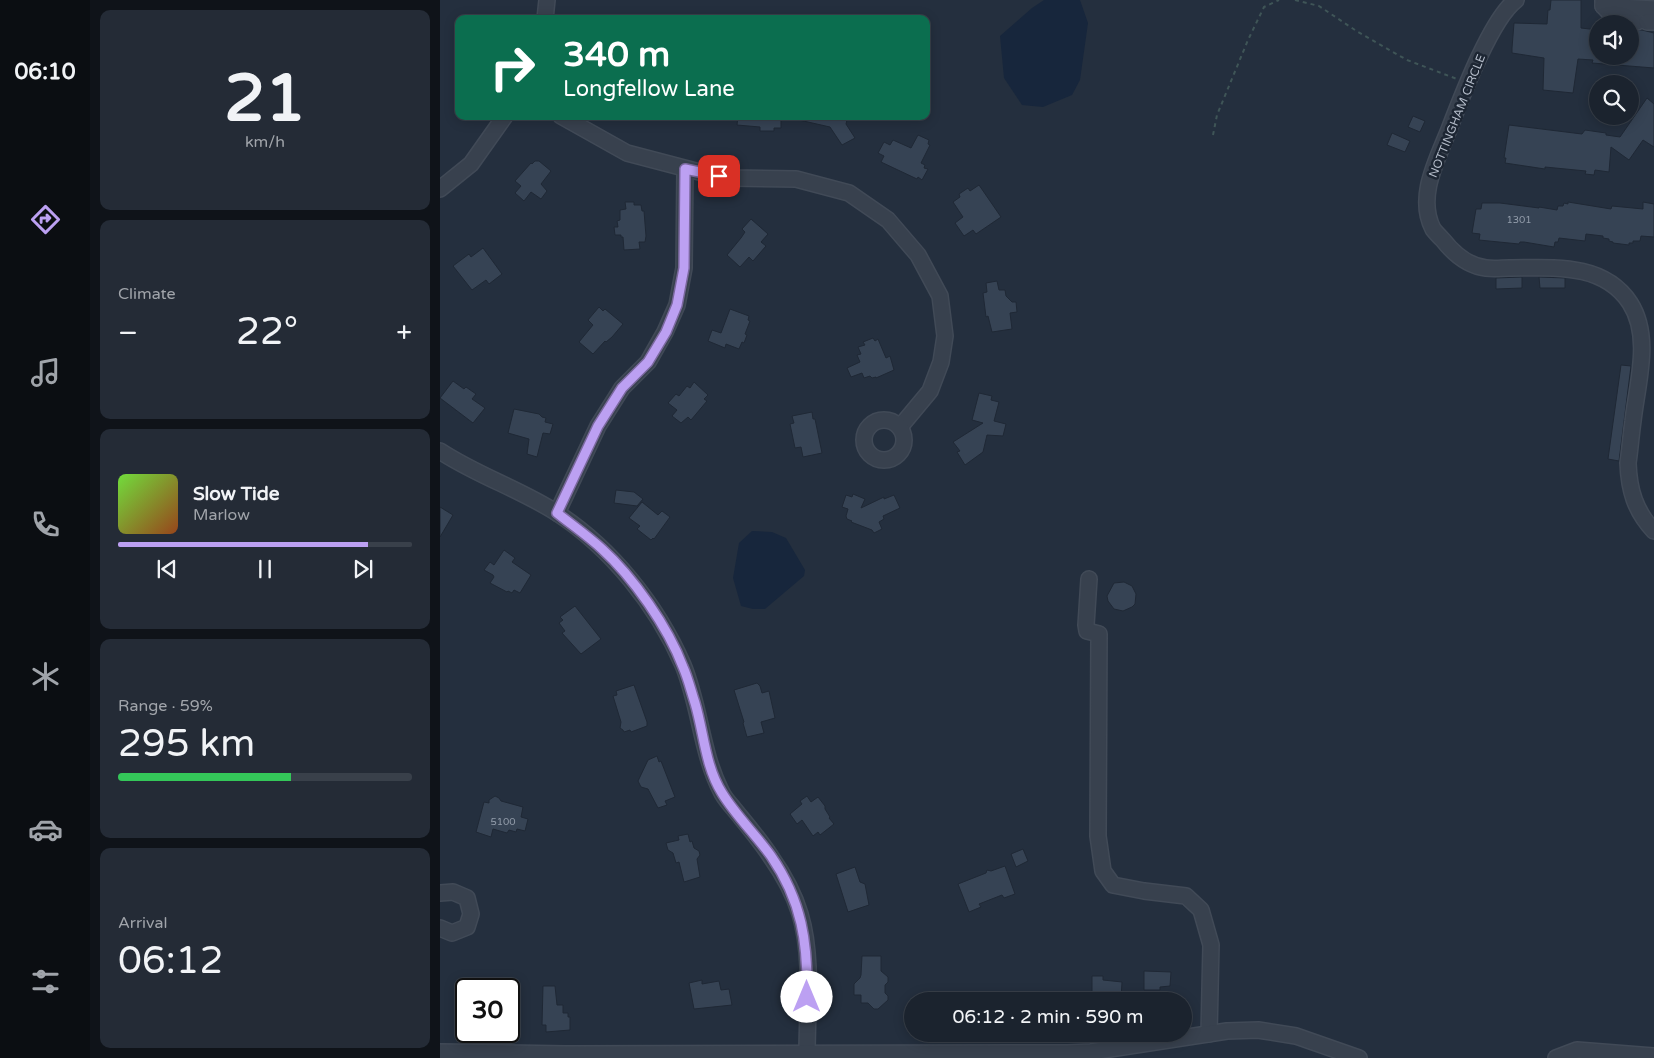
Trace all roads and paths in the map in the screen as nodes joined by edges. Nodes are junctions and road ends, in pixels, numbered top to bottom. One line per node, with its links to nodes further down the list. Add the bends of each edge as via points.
1 (546, 0): 6 (street)
2 (1279, 0): 11 (path, via 1264,7 1217,115)
3 (1295, 0): 8 (path, via 1319,6 1407,60)
4 (1516, 0): 8 (street, NOTTINGHAM CIRCLE, via 1494,30)
5 (1603, 3): 7 (street); 7 (street, via 1616,20)
6 (545, 15)
7 (1648, 19)
8 (1468, 84): 17 (street, NOTTINGHAM CIRCLE, via 1430,179 1426,200 1433,229 1450,250 1466,261 1486,268 1550,268 1593,273 1619,288 1631,304 1640,325 1642,349 1628,482 1642,518)
9 (502, 120): 13 (street, via 471,164)
10 (568, 120): 12 (street, via 626,153)
11 (1213, 135)
12 (685, 169): 14 (street, via 732,178 796,179 849,193 888,220 918,255 940,296 945,336 942,362 930,391); 16 (street, via 684,268 677,305 648,362 622,388 598,426)
13 (440, 189)
14 (900, 427)
15 (440, 451): 16 (street)
16 (557, 513): 23 (street, via 609,555 657,616 683,666 697,709 709,765 721,793 783,875 800,914 806,944)
17 (1654, 531)
18 (1089, 579): 21 (street, via 1087,631 1099,634 1098,836 1103,872 1113,885 1186,896 1201,910 1211,945)
19 (440, 893): 20 (street, via 453,892 467,898 471,914 467,927 452,933)
20 (440, 928)
21 (1210, 1034): 24 (street); 27 (street, via 1258,1030 1296,1036)
22 (440, 1052): 25 (street)
23 (807, 1054): 24 (street); 25 (street)
24 (1091, 1055)
25 (516, 1056)
26 (1654, 1056): 28 (street, via 1577,1050)
27 (1359, 1058)
28 (1556, 1058)

